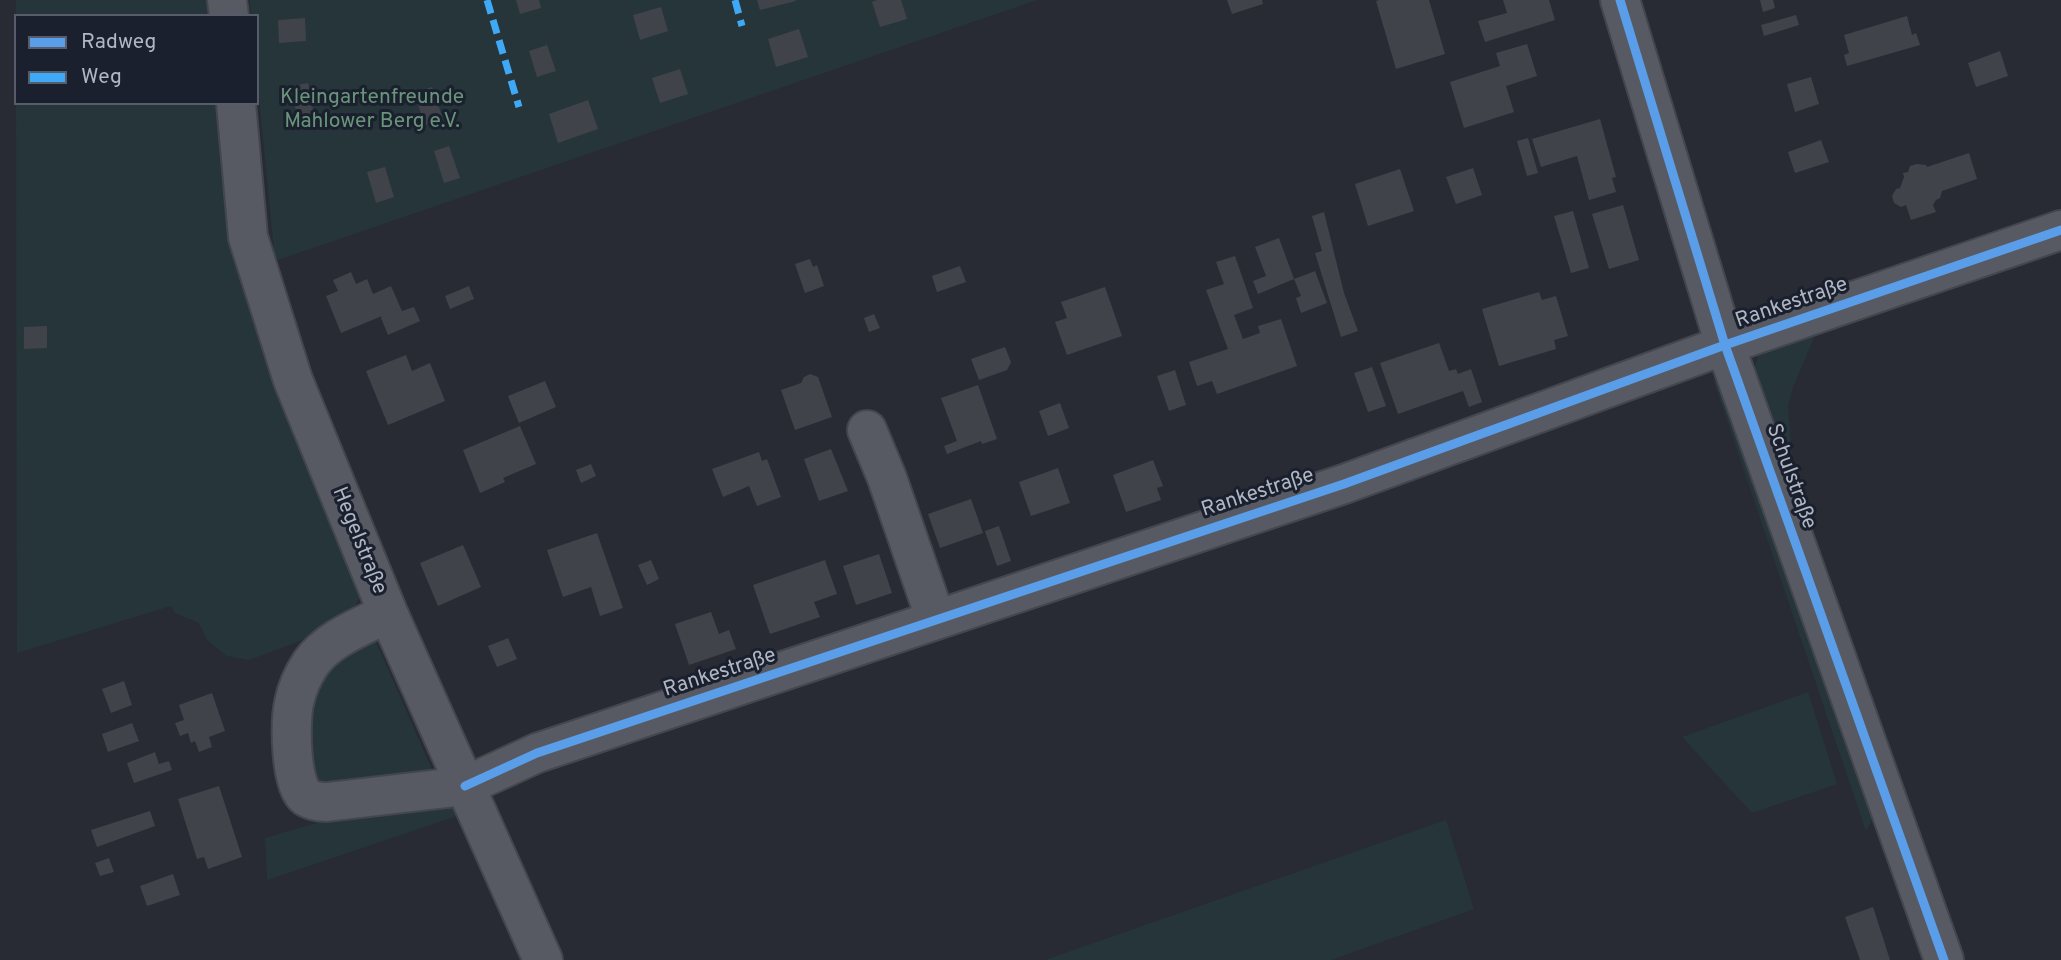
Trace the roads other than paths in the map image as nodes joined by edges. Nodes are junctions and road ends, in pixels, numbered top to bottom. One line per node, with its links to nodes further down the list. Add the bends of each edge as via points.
1 (1620, 0): 4 (street, Schulstraße)
2 (236, 105): 6 (street, Hegelstraße, via 248,237 293,380)
3 (2061, 230): 4 (street, Rankestraße)
4 (1725, 345): 7 (street, Rankestraße, via 1344,484); 10 (street, Schulstraße)
5 (867, 430): 7 (street)
6 (388, 612): 8 (street, Hegelstraße); 8 (street, Rankestraße, via 324,648 303,676 292,717 299,787 306,797 327,802)
7 (936, 620): 8 (street, Rankestraße, via 537,753)
8 (465, 786): 9 (street, Hegelstraße)
9 (543, 960)
10 (1944, 960)

